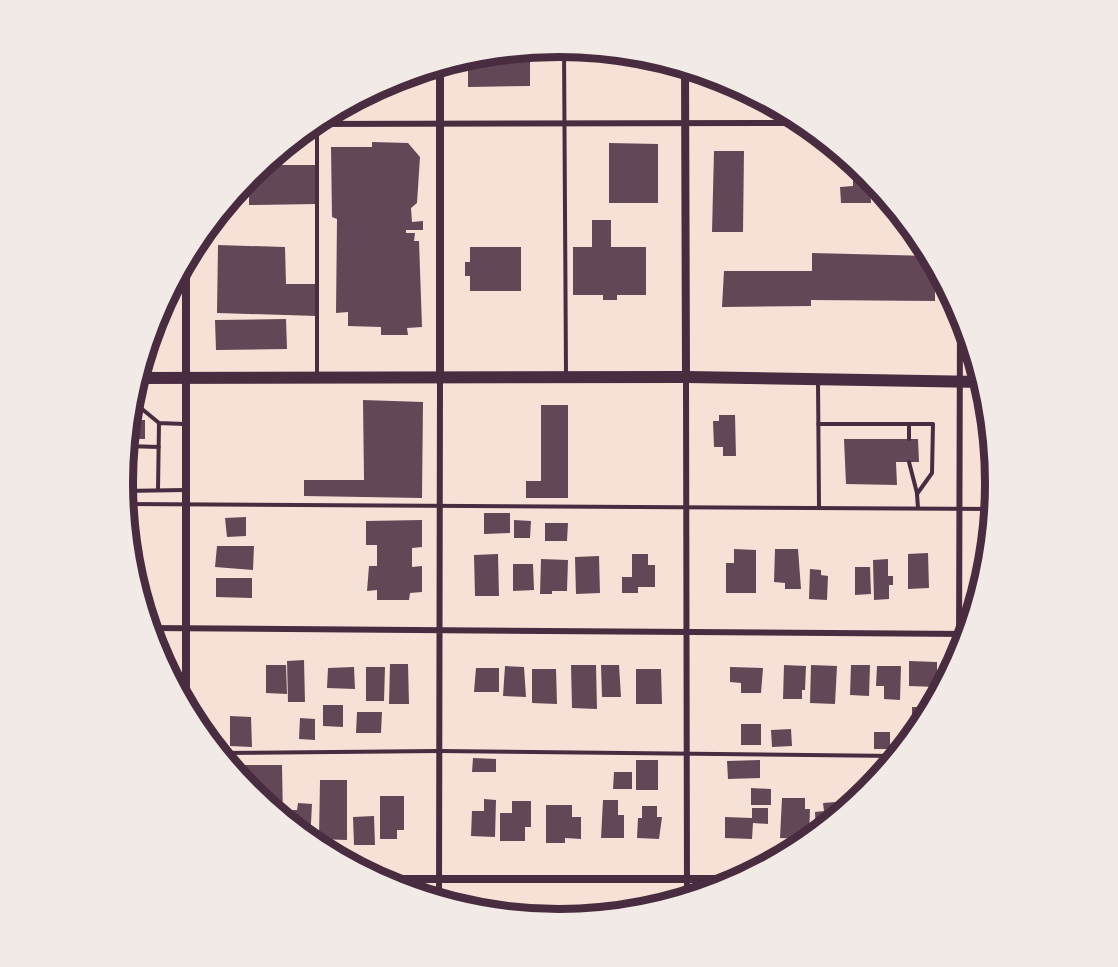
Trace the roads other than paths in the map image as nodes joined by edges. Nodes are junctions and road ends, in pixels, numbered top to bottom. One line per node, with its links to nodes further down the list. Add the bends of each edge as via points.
1 (564, 57): 8 (lane)
2 (440, 75): 5 (street)
3 (685, 77): 6 (street)
4 (333, 122): 5 (street)
5 (440, 123): 8 (street); 16 (street)
6 (685, 123): 7 (street); 8 (street); 12 (street)
7 (786, 123)
8 (564, 124): 17 (lane)
9 (315, 134): 15 (lane)
10 (186, 277): 14 (street)
11 (960, 338): 19 (street)
12 (686, 377): 17 (highway); 18 (highway); 37 (street)
13 (146, 378): 14 (highway)
14 (185, 378): 15 (highway); 23 (street)
15 (317, 378): 16 (highway)
16 (440, 378): 17 (highway); 36 (street)
17 (566, 378)
18 (818, 379): 19 (highway); 24 (lane)
19 (960, 381): 20 (highway); 40 (street)
20 (973, 382)
21 (139, 409): 22 (lane)
22 (159, 423): 23 (lane); 28 (lane)
23 (185, 424): 31 (street)
24 (818, 424): 25 (lane); 38 (lane)
25 (909, 424): 26 (lane); 33 (lane, via 933,424 932,473)
26 (909, 439)
27 (134, 446): 28 (lane)
28 (159, 447): 30 (lane)
29 (909, 462): 33 (lane)
30 (159, 490): 31 (lane); 32 (lane)
31 (186, 490): 35 (street)
32 (133, 491)
33 (917, 494): 39 (lane)
34 (133, 504): 35 (lane)
35 (186, 504): 36 (lane); 43 (street)
36 (440, 505): 37 (lane); 44 (street)
37 (687, 507): 38 (lane); 45 (street)
38 (819, 508): 39 (lane)
39 (918, 508): 40 (lane)
40 (960, 508): 41 (lane); 46 (street)
41 (985, 509)
42 (158, 628): 43 (street)
43 (186, 628): 44 (street); 48 (street)
44 (440, 629): 45 (street); 49 (street)
45 (687, 630): 47 (street); 51 (street)
46 (959, 631)
47 (959, 634)
48 (186, 690)
49 (440, 752): 50 (lane); 51 (lane); 55 (street)
50 (229, 753)
51 (686, 754): 52 (lane); 53 (street)
52 (887, 756)
53 (687, 878): 55 (street); 56 (street); 57 (street)
54 (399, 879): 55 (street)
55 (439, 879): 58 (street)
56 (720, 879)
57 (687, 890)
58 (439, 892)

